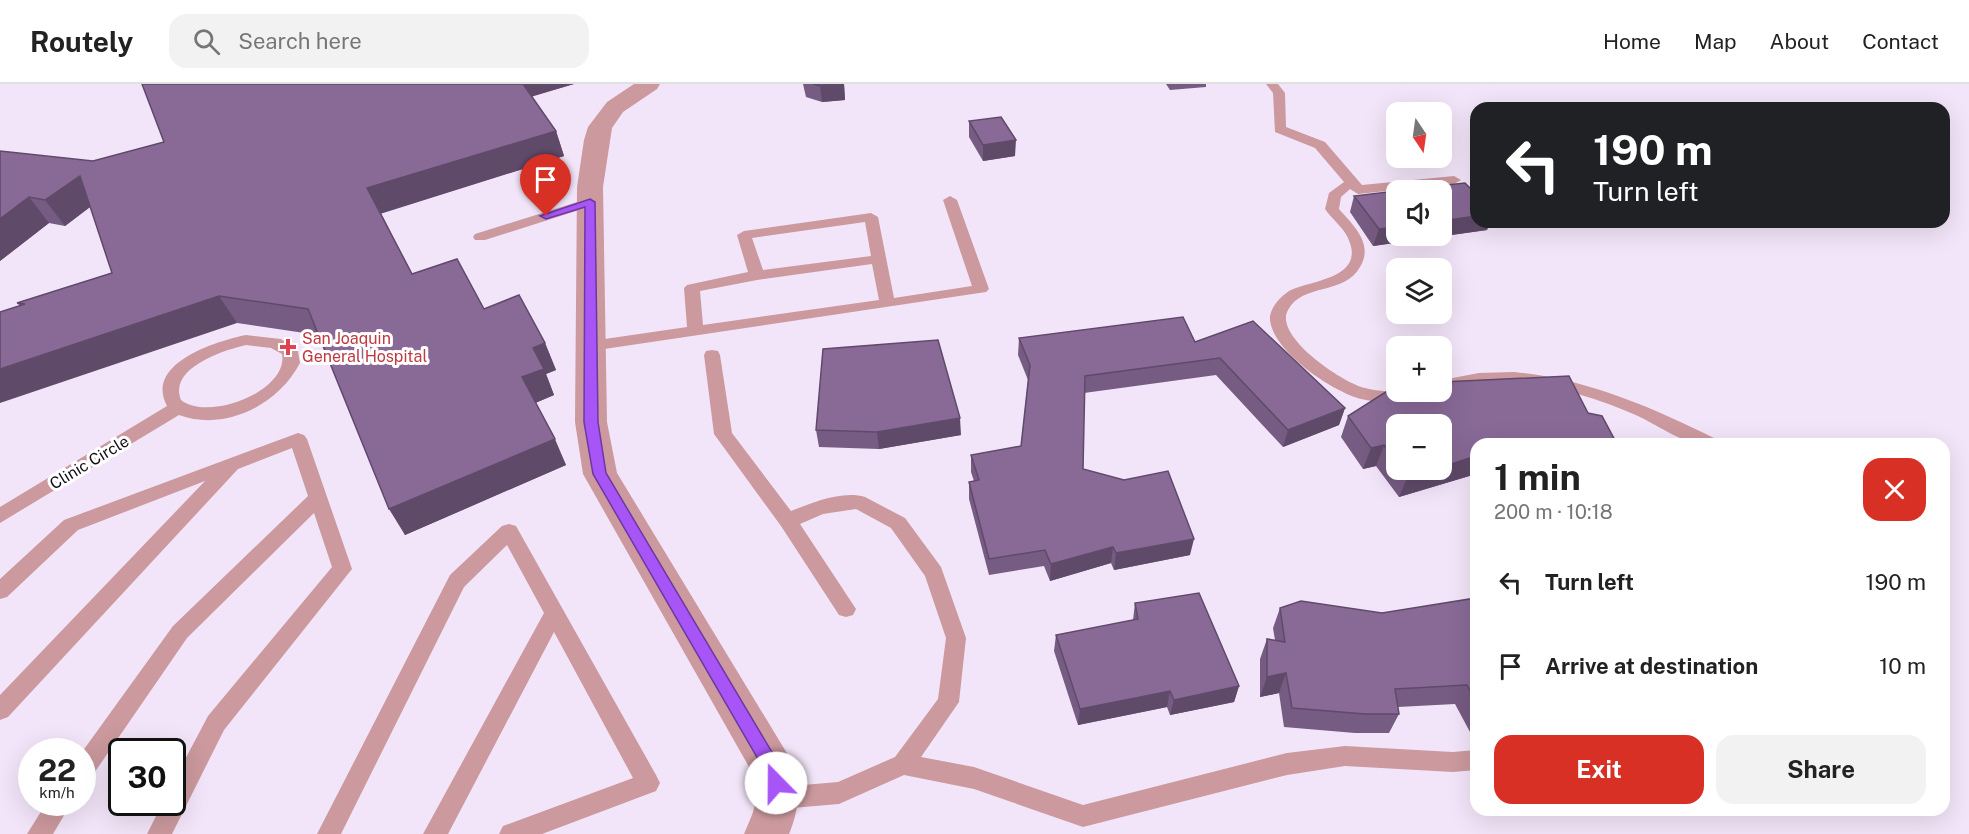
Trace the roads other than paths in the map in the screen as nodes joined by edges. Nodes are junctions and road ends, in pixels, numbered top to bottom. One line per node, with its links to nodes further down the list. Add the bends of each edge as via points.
1 (649, 84): 6 (street, via 615,107 600,127)
2 (1272, 84): 4 (lane, via 1279,93 1280,129 1320,145)
3 (1454, 180): 4 (lane, via 1358,190)
4 (1353, 184): 15 (lane, via 1334,196 1332,209 1354,235 1358,259 1349,273 1332,283 1286,301 1277,318 1278,326 1310,362 1345,387)
5 (950, 200): 10 (lane, via 981,289)
6 (590, 202): 7 (lane); 12 (street)
7 (480, 237)
8 (879, 259): 9 (lane); 9 (lane, via 871,217 744,235); 10 (lane)
9 (757, 274): 11 (lane, via 692,288)
10 (887, 304): 11 (lane)
11 (695, 331): 12 (lane)
12 (591, 346): 29 (street, via 591,422 600,474 773,769)
13 (712, 355): 21 (lane, via 723,434)
14 (1452, 384): 17 (lane, via 1498,376 1543,379 1620,402)
15 (1386, 396)
16 (177, 408): 16 (lane, via 208,415 248,405 285,377 292,360 289,350 280,343 246,340 207,352 189,362 169,387 170,399); 20 (lane, Clinic Circle)
17 (1697, 438)
18 (233, 464): 19 (lane, via 298,439); 22 (lane, via 71,525); 25 (lane)
19 (317, 498): 26 (lane, via 180,632); 32 (lane, via 342,569 216,723)
20 (0, 516)
21 (788, 521): 23 (lane); 28 (lane, via 820,507 858,502 898,523 934,573 956,638 948,702)
22 (0, 591)
23 (846, 609)
24 (554, 613): 33 (lane, via 509,531 457,581); 34 (lane); 35 (lane, via 648,783)
25 (0, 710)
26 (96, 751)
27 (1470, 761): 28 (lane, via 1345,756 1287,764 1083,816 974,778)
28 (903, 764): 29 (lane, via 839,793)
29 (780, 798): 36 (street)
30 (51, 816): 31 (lane)
31 (39, 834)
32 (159, 834)
33 (329, 834)
34 (435, 834)
35 (511, 834)
36 (766, 834)

